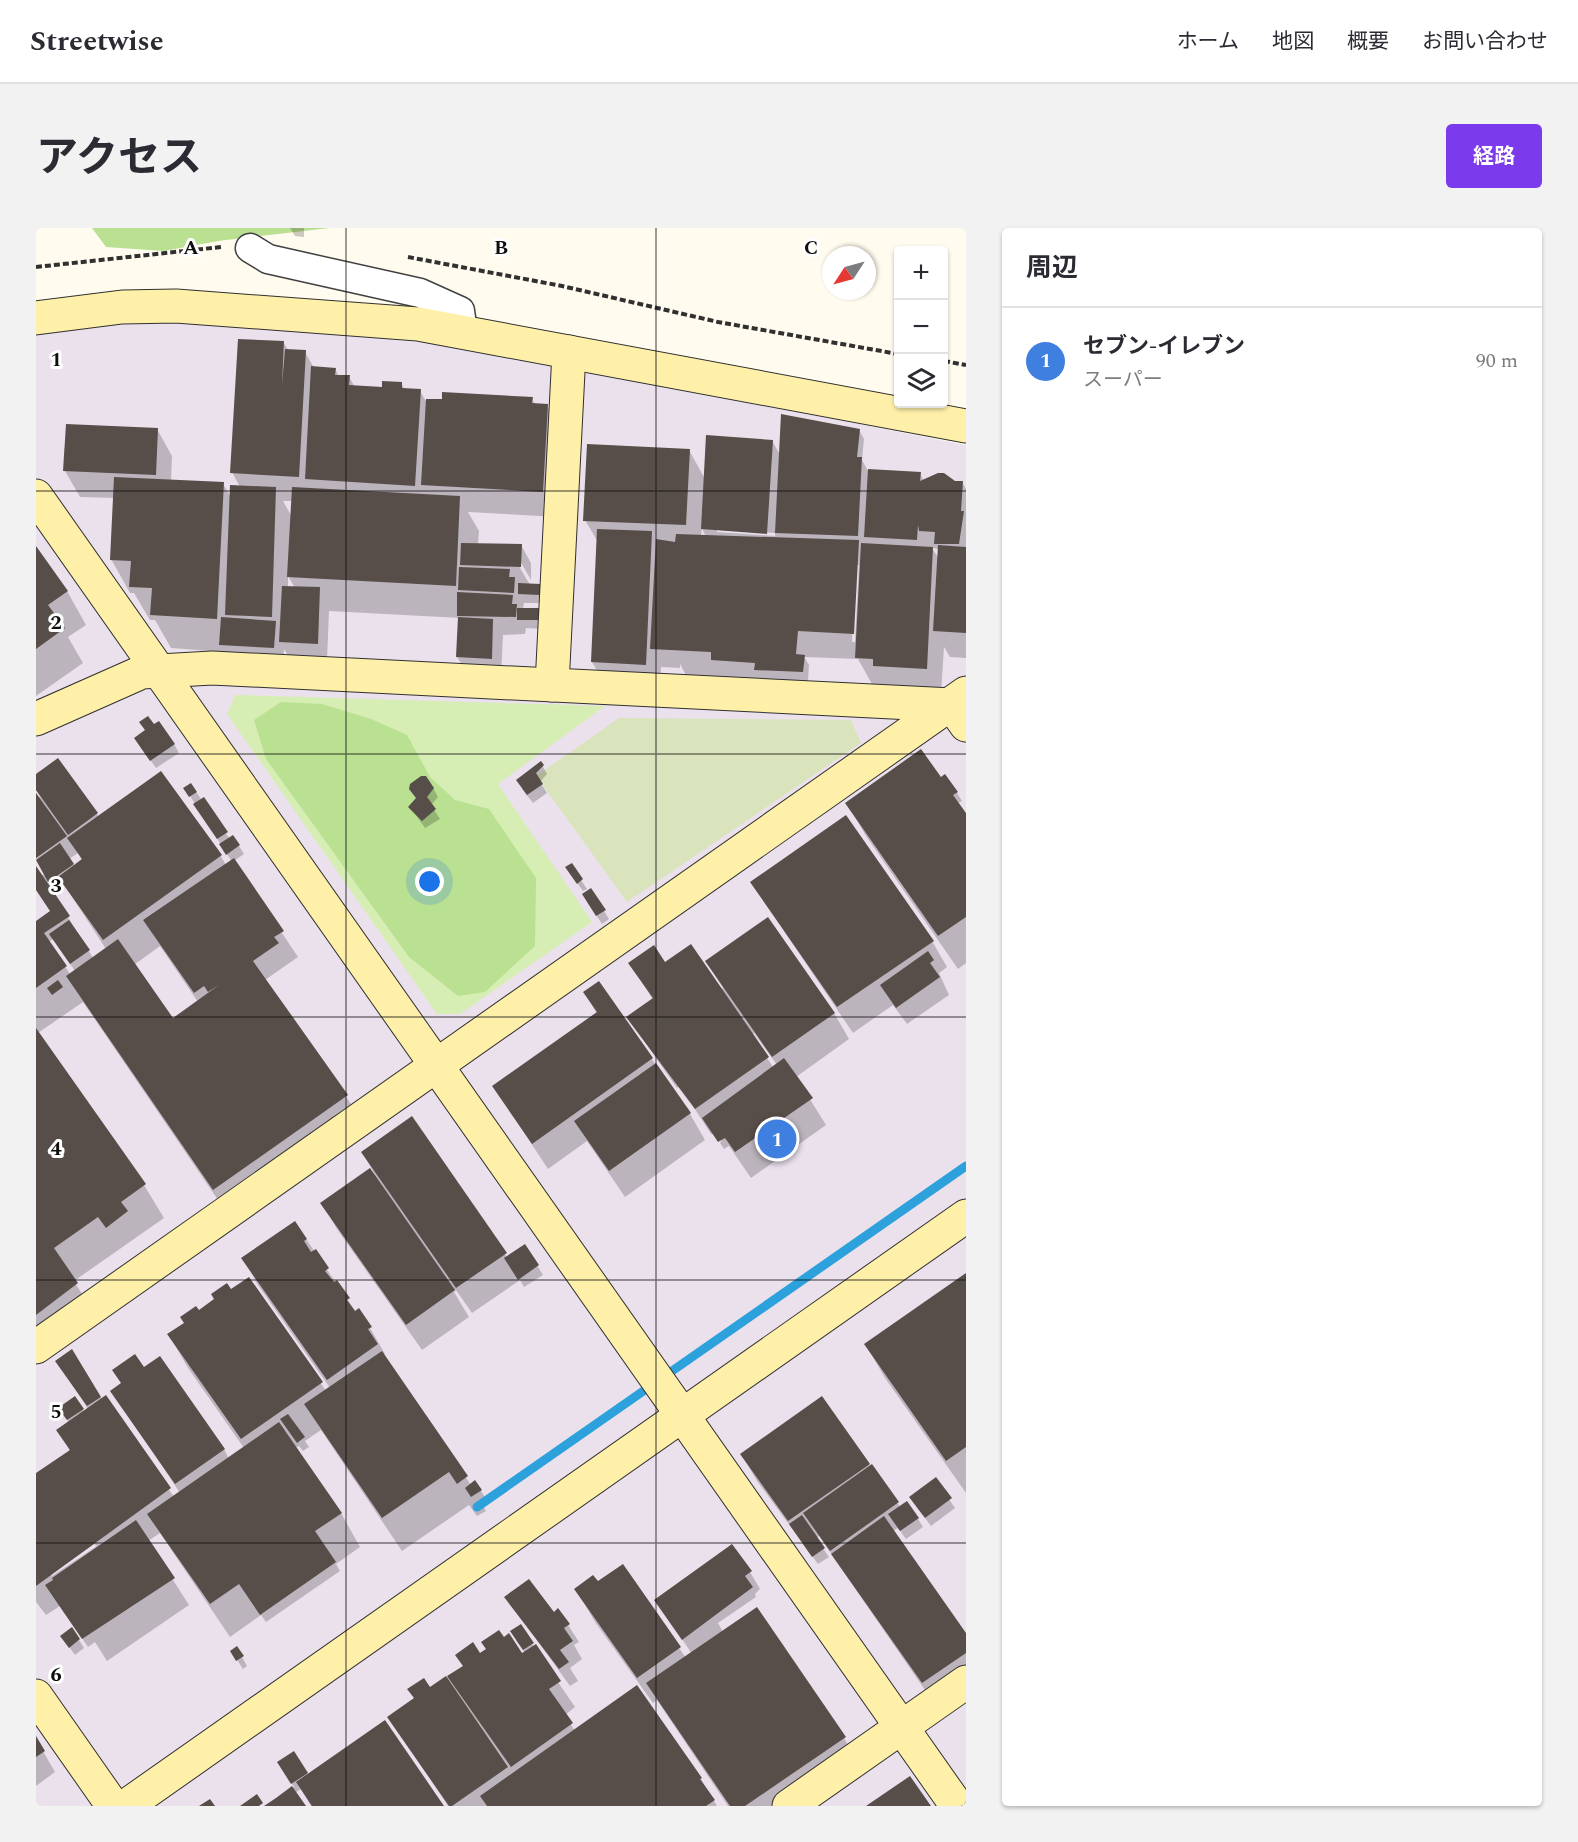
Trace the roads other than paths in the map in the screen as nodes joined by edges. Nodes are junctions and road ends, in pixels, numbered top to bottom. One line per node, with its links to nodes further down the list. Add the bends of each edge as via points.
1 (250, 248): 3 (street, via 268,259 420,293 460,311)
2 (36, 318): 3 (street, via 122,307 177,306 418,324)
3 (463, 332): 4 (street)
4 (569, 352): 5 (street); 8 (street)
5 (966, 425)
6 (36, 496): 7 (street)
7 (159, 671): 8 (street, via 212,668); 10 (street, via 142,672); 11 (street)
8 (552, 685): 9 (street)
9 (960, 708): 11 (street)
10 (36, 719)
11 (436, 1065): 13 (street); 14 (street)
12 (966, 1216): 14 (street)
13 (36, 1347)
14 (681, 1416): 17 (street); 19 (street)
15 (966, 1682): 17 (street)
16 (36, 1696): 18 (street)
17 (901, 1727): 20 (street); 21 (street)
18 (113, 1806)
19 (126, 1806)
20 (789, 1806)
21 (957, 1806)

